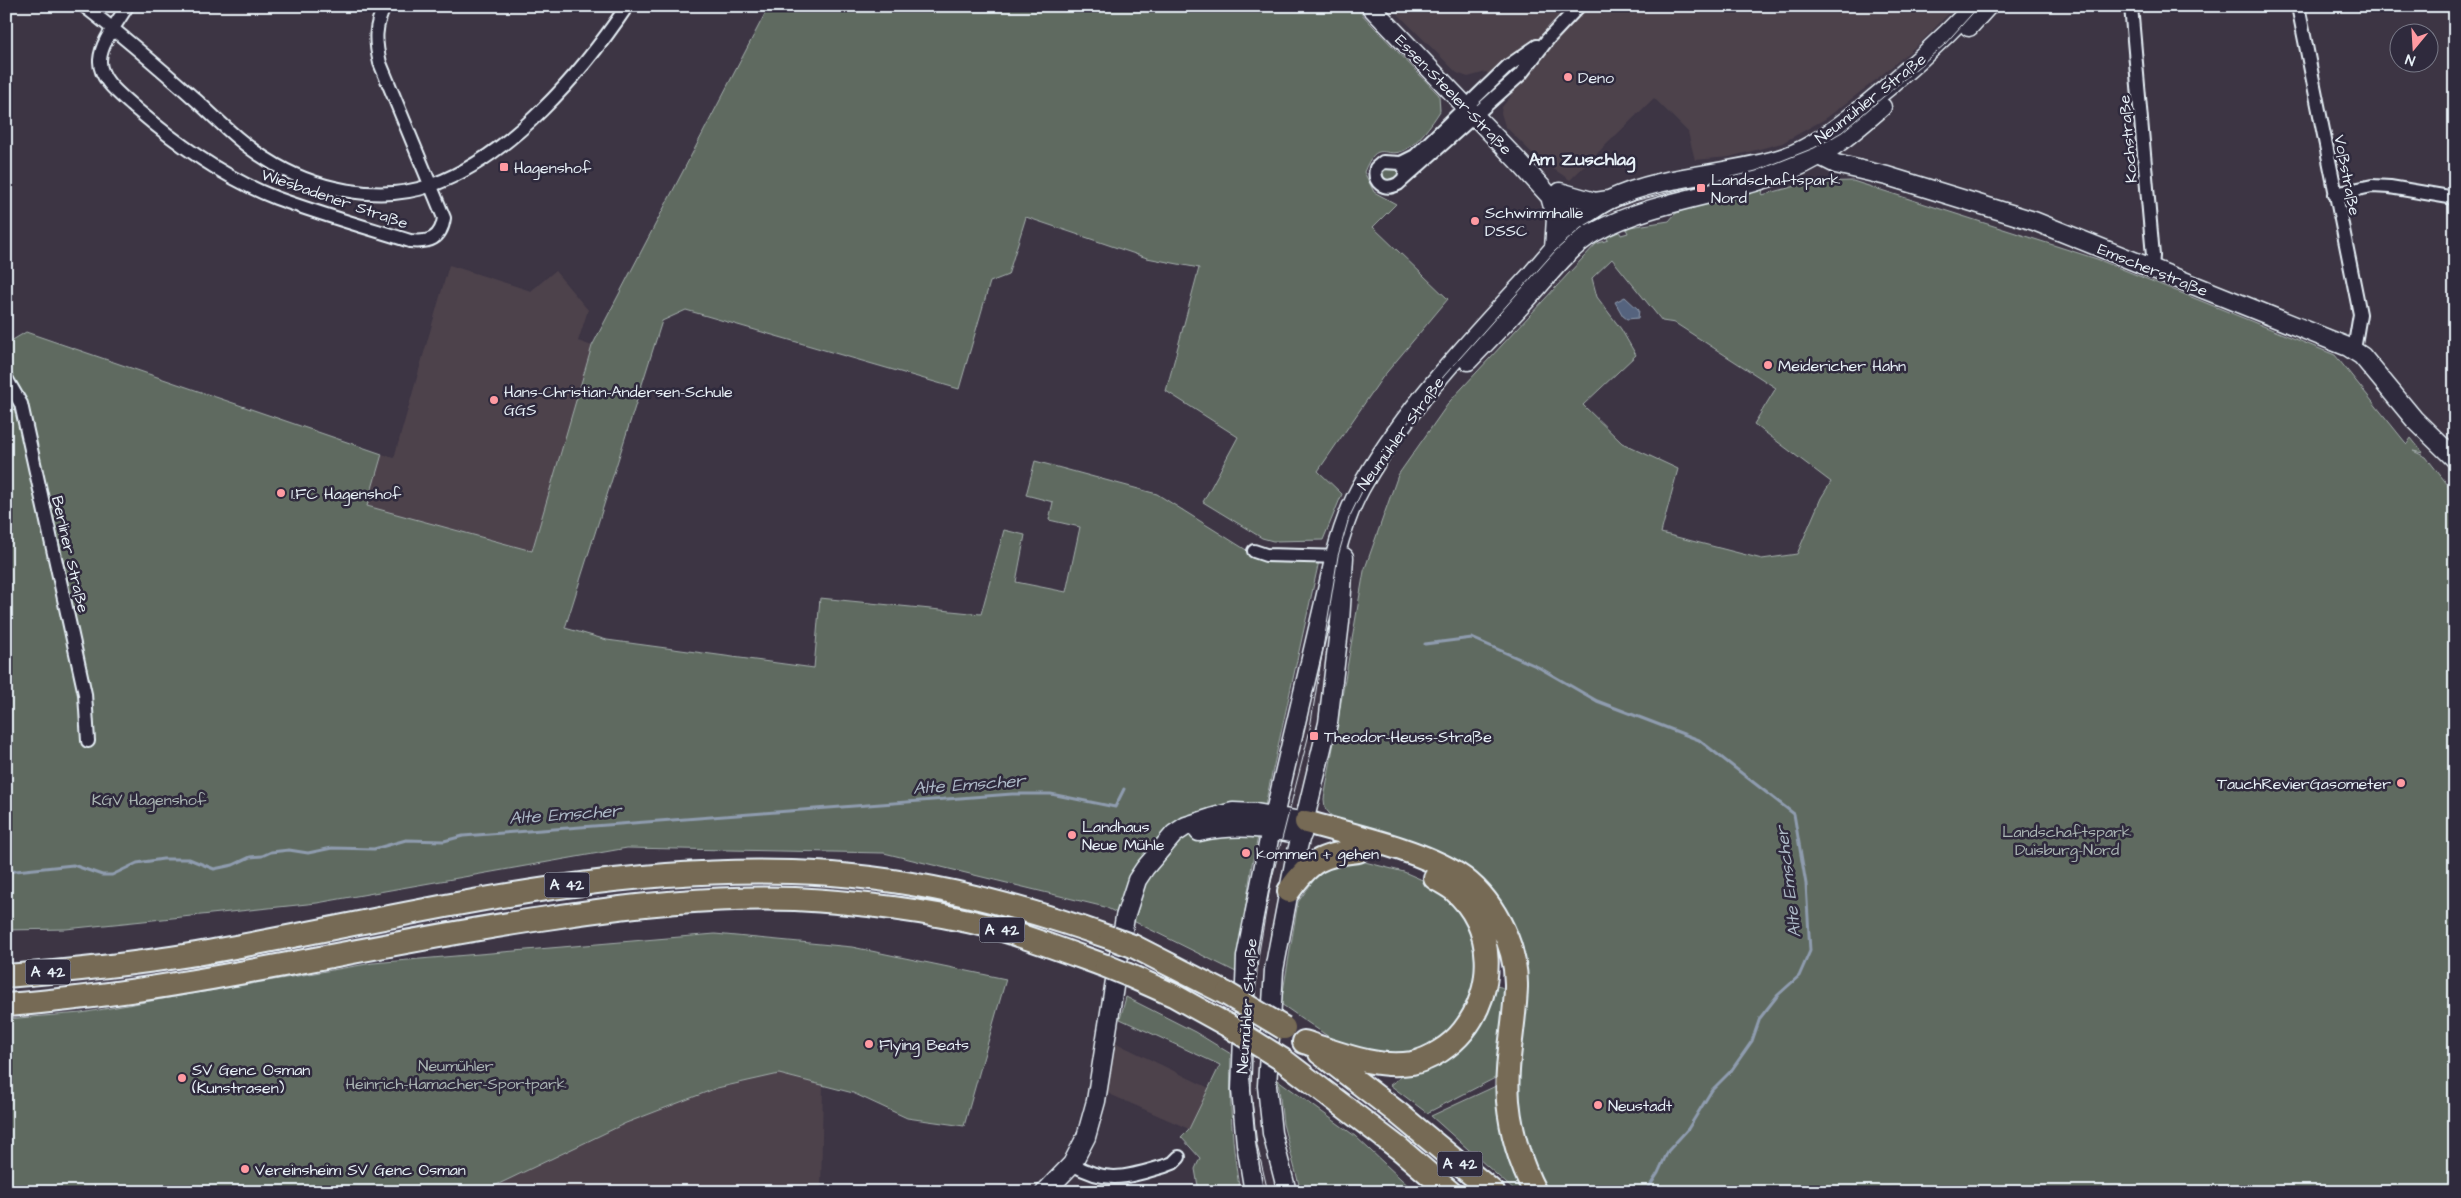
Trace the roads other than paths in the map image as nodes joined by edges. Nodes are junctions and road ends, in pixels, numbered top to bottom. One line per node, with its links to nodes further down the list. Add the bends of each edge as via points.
1 (84, 6): 11 (street, Wiesbadener Straße)
2 (127, 6): 11 (street)
3 (385, 6): 16 (street, via 375,40 380,63)
4 (627, 6): 16 (street, Wiesbadener Straße, via 584,63 534,116 478,163)
5 (1370, 6): 12 (main road, Essen-Steeler-Straße)
6 (1579, 6): 12 (street, via 1520,75)
7 (1974, 6): 13 (main road, Neumühler Straße, via 1941,41)
8 (1988, 6): 13 (main road, Neumühler Straße, via 1948,50 1843,140)
9 (2131, 6): 23 (street, Kochstraße)
10 (2298, 6): 18 (street, Voßstraße)
11 (114, 29): 16 (street, Wiesbadener Straße, via 243,142 290,172 342,191 374,193); 16 (street, Wiesbadener Straße, via 100,61 103,74 115,90 212,166 275,198 410,241 424,242 440,234 444,218)
12 (1471, 111): 14 (street, via 1415,156); 15 (street); 17 (main road, Essen-Steeler-Straße, via 1517,160)
13 (1816, 150): 20 (main road, Neumühler Straße, via 1652,184); 21 (main road, Neumühler Straße, via 1793,169 1758,181); 23 (main road, Emscherstraße, via 1846,167 1887,176 2034,221)
14 (1401, 162): 15 (street, via 1406,170); 15 (street, via 1384,162 1376,168 1375,177 1379,184 1389,187)
15 (1404, 178)
16 (431, 186)
17 (1555, 194): 20 (main road, via 1589,201); 21 (main road, Essen-Steeler-Straße); 22 (main road)
18 (2335, 194): 19 (street, via 2372,186); 24 (street, Voßstraße, via 2360,314)
19 (2455, 198)
20 (1609, 200): 21 (main road, Neumühler Straße)
21 (1585, 226): 22 (main road, Neumühler Straße); 28 (main road, Neumühler Straße, via 1571,251 1450,381 1405,437 1363,503)
22 (1554, 249): 28 (main road, Neumühler Straße, via 1488,321 1398,432 1354,498 1346,517)
23 (2152, 268): 24 (main road, Emscherstraße)
24 (2354, 350): 26 (main road, Emscherstraße)
25 (6, 378): 29 (street, Berliner Straße, via 21,404 86,694)
26 (2455, 459)
27 (1254, 551): 28 (street, via 1266,555)
28 (1340, 556): 30 (main road, Neumühler Straße); 31 (main road, Neumühler Straße, via 1340,622 1328,724)
29 (88, 741)
30 (1273, 822): 31 (main road); 39 (main road, via 1233,812 1186,826 1174,834 1145,868 1131,895 1125,917 1096,1101 1086,1137); 41 (main road, Neumühler Straße, via 1246,957 1241,1072 1246,1144)
31 (1304, 828): 32 (highway); 33 (main road, Neumühler Straße); 46 (highway, via 1430,860 1458,874 1493,910 1514,964 1516,987 1508,1101 1517,1149)
32 (1358, 851): 33 (highway, via 1316,860); 36 (highway, via 1430,876 1454,890 1465,903 1481,930 1487,953 1487,982 1482,1001 1458,1038 1438,1053 1412,1062 1385,1064 1364,1061)
33 (1289, 891): 42 (main road, Neumühler Straße, via 1274,970 1267,1086 1272,1133)
34 (6, 976): 36 (highway, A 42, bridge, via 196,954 560,886 706,872 803,872 925,885 1000,902 1111,938 1228,994)
35 (6, 1005): 37 (highway, A 42, bridge, via 127,992 501,924 625,906 793,899 894,909 988,926 1106,966 1173,995 1282,1060 1346,1107)
36 (1304, 1042): 45 (highway, A 42, via 1399,1114)
37 (1397, 1152): 43 (highway); 44 (highway, A 42)
38 (1179, 1157): 39 (street, via 1165,1166 1117,1178 1089,1174)
39 (1072, 1164): 40 (main road)
40 (1045, 1192)
41 (1254, 1192)
42 (1287, 1192)
43 (1430, 1192)
44 (1450, 1192)
45 (1492, 1192)
46 (1535, 1192)

